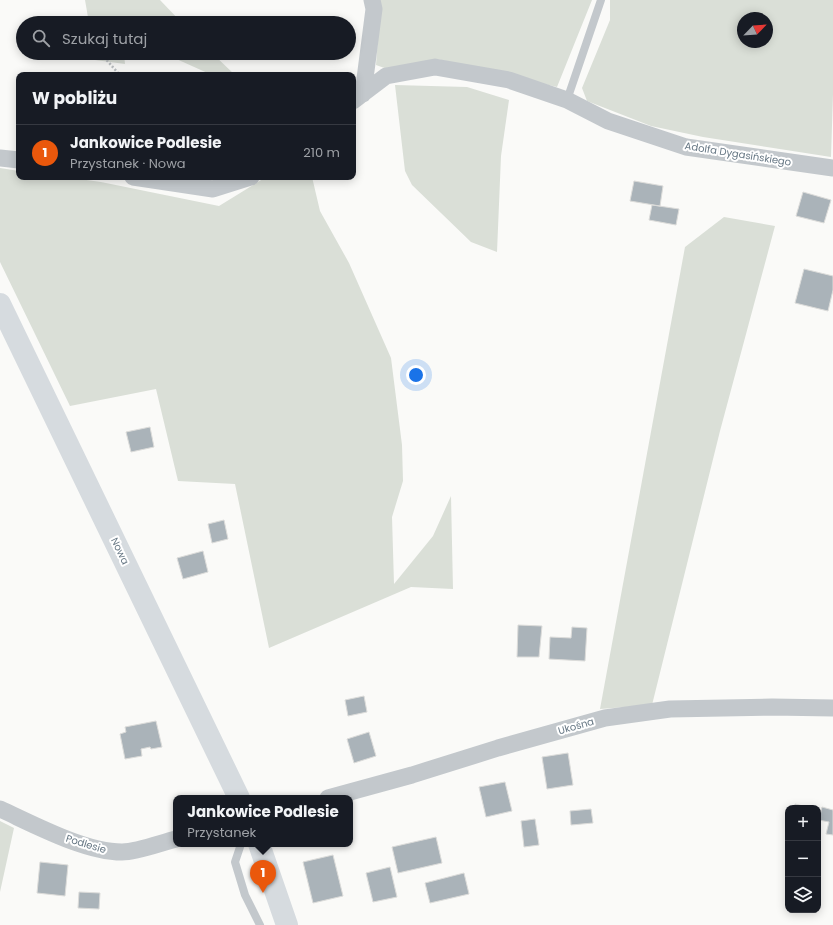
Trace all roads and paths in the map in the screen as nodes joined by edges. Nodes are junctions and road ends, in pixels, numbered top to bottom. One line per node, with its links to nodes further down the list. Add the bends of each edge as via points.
1 (372, 0): 5 (street, via 374,9)
2 (601, 0): 6 (lane)
3 (107, 60): 4 (path)
4 (117, 72)
5 (358, 97): 6 (street, Adolfa Dygasińskiego, via 386,76 435,67 509,80)
6 (567, 100): 9 (street, Adolfa Dygasińskiego, via 608,121 686,147)
7 (0, 158): 8 (street)
8 (16, 160)
9 (833, 168)
10 (152, 180): 11 (street, via 213,189)
11 (242, 180)
12 (0, 304): 14 (street, Nowa)
13 (833, 708): 15 (street, Ukośna, via 670,709 605,718)
14 (238, 795)
15 (339, 795)
16 (0, 809): 17 (street, Podlesie, via 70,840 102,851 124,852)
17 (173, 840)
18 (239, 847): 20 (lane, via 235,862 245,895)
19 (260, 847): 21 (street)
20 (260, 925)
21 (287, 925)

